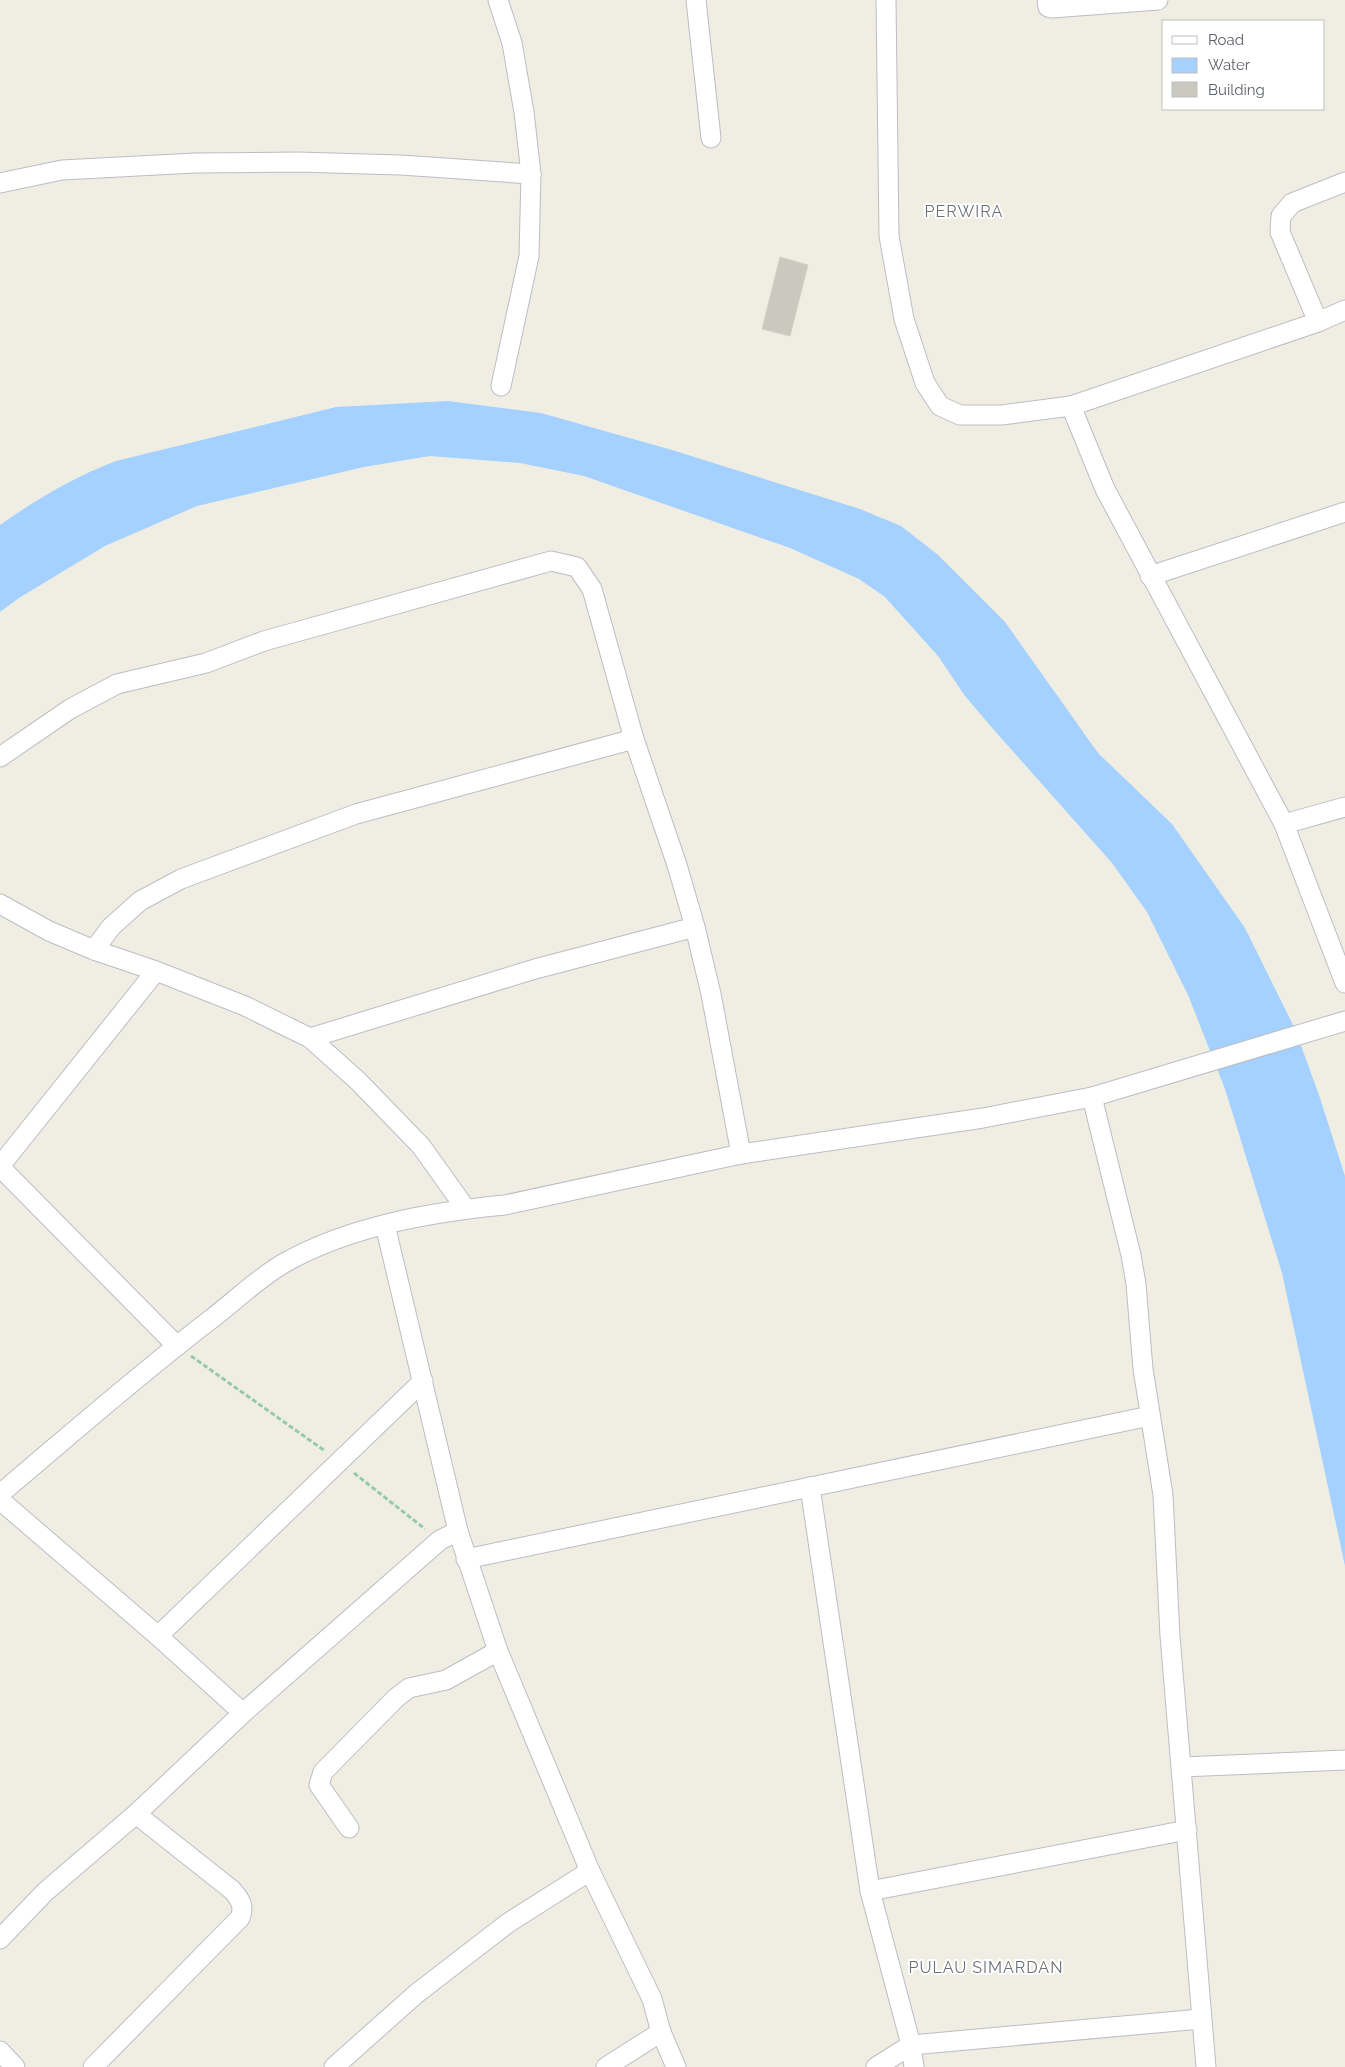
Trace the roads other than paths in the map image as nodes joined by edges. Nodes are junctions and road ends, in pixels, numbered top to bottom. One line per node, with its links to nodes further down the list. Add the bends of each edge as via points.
1 (498, 0): 7 (street, via 512,43)
2 (696, 0): 6 (street)
3 (886, 0): 13 (street, via 889,236 904,319 924,383 940,406 960,415 1002,415)
4 (1047, 0): 5 (street, via 1048,7 1052,8)
5 (1158, 0)
6 (712, 138)
7 (531, 174): 9 (street, via 298,162 62,170); 12 (street, via 529,256)
8 (1345, 182): 11 (street, via 1292,203 1281,216 1280,232)
9 (0, 183)
10 (1345, 310): 11 (street)
11 (1318, 322): 13 (street)
12 (501, 386)
13 (1071, 406): 15 (street, via 1105,489)
14 (1345, 512): 15 (street)
15 (1150, 576): 19 (street)
16 (634, 739): 17 (street, via 592,589 577,567 551,561 264,642 206,663 117,684 70,708); 21 (street); 22 (street, via 356,814 181,879 140,901 111,927)
17 (0, 757)
18 (1345, 807): 19 (street)
19 (1284, 824): 24 (street)
20 (0, 904): 22 (street, via 49,931)
21 (695, 927): 26 (street, via 544,966); 28 (street)
22 (94, 950): 23 (street)
23 (156, 971): 26 (street, via 245,1006); 29 (street)
24 (1345, 983)
25 (1337, 1024): 27 (street)
26 (310, 1038): 30 (street, via 358,1081 421,1146)
27 (1092, 1097): 28 (street, via 983,1118); 34 (street, via 1131,1255)
28 (742, 1154): 30 (street, via 505,1205)
29 (0, 1167): 32 (street)
30 (466, 1209): 31 (street)
31 (385, 1225): 32 (street, via 319,1246 284,1263); 33 (street)
32 (177, 1346): 36 (street)
33 (423, 1381): 38 (street); 40 (street)
34 (1150, 1416): 35 (street); 44 (street, via 1163,1495 1170,1636)
35 (810, 1487): 39 (street); 49 (street)
36 (0, 1494)
37 (0, 1500): 40 (street)
38 (458, 1532): 39 (street); 42 (street, via 440,1540)
39 (466, 1559): 41 (street)
40 (158, 1636): 42 (street)
41 (498, 1652): 46 (street, via 446,1680 409,1688 323,1772 320,1785); 48 (street)
42 (244, 1712): 45 (street)
43 (1345, 1760): 44 (street)
44 (1182, 1767): 47 (street)
45 (136, 1814): 50 (street, via 44,1892); 56 (street, via 232,1890 243,1906 243,1912)
46 (349, 1828)
47 (1187, 1830): 49 (street); 51 (street)
48 (590, 1871): 52 (street, via 652,2000); 57 (street, via 501,1929 416,1994)
49 (870, 1891): 53 (street)
50 (0, 1939)
51 (1201, 2020): 53 (street); 62 (street)
52 (661, 2032): 58 (street); 59 (street)
53 (911, 2046): 60 (street); 61 (street)
54 (0, 2051): 55 (street)
55 (15, 2067)
56 (93, 2067)
57 (334, 2067)
58 (606, 2067)
59 (676, 2067)
60 (876, 2067)
61 (914, 2067)
62 (1206, 2067)

